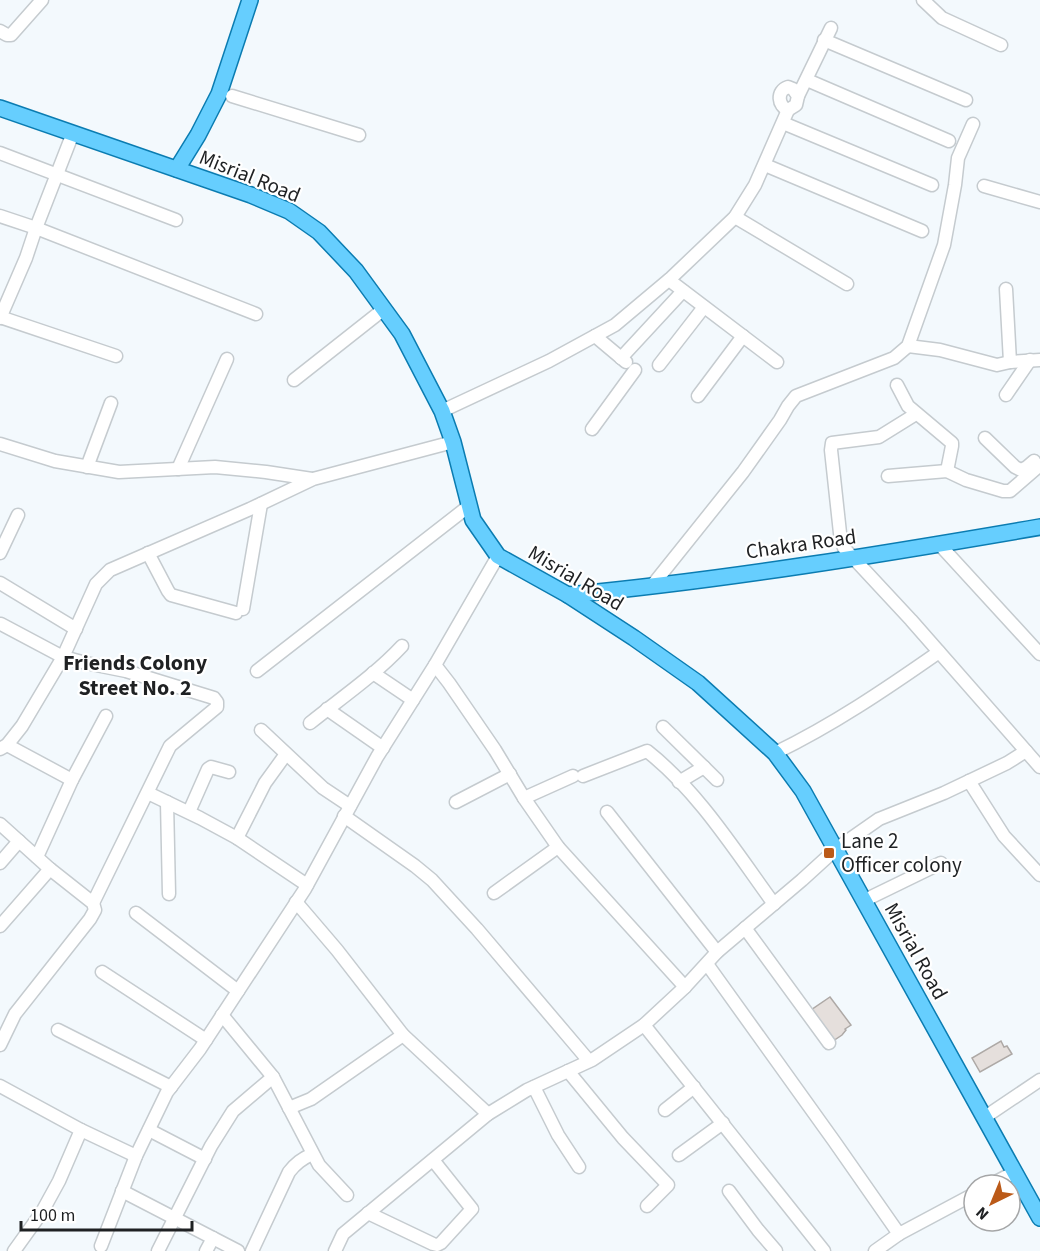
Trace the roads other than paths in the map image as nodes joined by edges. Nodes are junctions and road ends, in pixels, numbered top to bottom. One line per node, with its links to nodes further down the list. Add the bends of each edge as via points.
1 (42, 0): 5 (street, via 11,35)
2 (250, 0): 21 (main road, via 219,94)
3 (923, 0): 7 (street, via 942,18)
4 (831, 28): 6 (street)
5 (0, 31)
6 (824, 40): 8 (street); 11 (street)
7 (1001, 45)
8 (807, 80): 10 (street); 18 (street)
9 (232, 96): 17 (street)
10 (798, 96): 13 (street, via 796,105); 13 (street, via 792,88 781,91 780,104)
11 (966, 100)
12 (0, 108): 16 (main road, Misrial Road)
13 (788, 110): 14 (street)
14 (783, 123): 20 (street); 23 (street)
15 (974, 124): 41 (street, via 958,158 944,245)
16 (73, 133): 21 (main road, Misrial Road); 22 (street)
17 (359, 135)
18 (949, 141)
19 (0, 153): 22 (street)
20 (765, 165): 27 (street); 30 (street)
21 (177, 169): 36 (main road, Misrial Road, via 289,211 319,232 356,271)
22 (57, 174): 28 (street); 29 (street)
23 (932, 184)
24 (984, 186): 25 (street)
25 (1040, 202)
26 (0, 216): 29 (street)
27 (735, 217): 31 (street); 32 (street)
28 (176, 220)
29 (36, 228): 37 (street); 38 (street)
30 (922, 231)
31 (669, 280): 34 (street); 39 (street, via 615,325)
32 (847, 284)
33 (1006, 289): 47 (street)
34 (683, 291): 35 (street); 43 (street)
35 (704, 307): 40 (street); 48 (street)
36 (384, 309): 49 (street); 54 (main road, Misrial Road, via 402,334)
37 (256, 314)
38 (0, 317): 42 (street)
39 (595, 336): 43 (street); 54 (street)
40 (743, 336): 46 (street); 52 (street)
41 (908, 346): 47 (street, via 997,365); 76 (street, via 894,358 796,396 743,472)
42 (116, 356)
43 (621, 358): 56 (street, via 638,372)
44 (227, 359): 62 (street)
45 (1035, 360): 47 (street); 51 (street)
46 (777, 362)
47 (1010, 362)
48 (658, 365)
49 (294, 380)
50 (897, 385): 55 (street)
51 (1006, 395)
52 (698, 396)
53 (111, 403): 61 (street)
54 (441, 411): 58 (main road, Misrial Road)
55 (916, 414): 63 (street, via 952,443); 74 (street, via 879,437 832,443 840,533 844,548)
56 (592, 429)
57 (985, 438): 60 (street, via 1021,470 1034,461)
58 (453, 442): 65 (street); 67 (main road, Misrial Road)
59 (0, 444): 61 (street)
60 (1040, 463): 63 (street, via 1010,491)
61 (87, 467): 62 (street, via 119,472)
62 (178, 469): 65 (street, via 215,467)
63 (947, 471): 64 (street)
64 (888, 476)
65 (313, 479): 66 (street)
66 (261, 504): 72 (street); 72 (street, via 240,611 171,595)
67 (469, 506): 73 (main road, Misrial Road, via 473,520); 85 (street)
68 (18, 515): 71 (street)
69 (1037, 530): 70 (main road, Chakra Road)
70 (939, 544): 74 (main road, Chakra Road); 82 (street)
71 (0, 553)
72 (148, 553): 79 (street, via 110,570 96,584)
73 (498, 556): 77 (main road, Misrial Road); 84 (street)
74 (854, 558): 76 (main road, Chakra Road); 81 (street)
75 (0, 583): 79 (street)
76 (651, 587): 77 (main road, Chakra Road)
77 (568, 595): 96 (main road, Misrial Road, via 698,683)
78 (1, 624): 83 (street)
79 (76, 629): 83 (street)
80 (402, 646): 86 (street)
81 (939, 652): 95 (street); 96 (street, via 882,692)
82 (1040, 654)
83 (63, 657): 93 (street, via 22,726); 106 (street, via 166,683 217,702 217,707 170,747)
84 (435, 665): 87 (street); 101 (street)
85 (257, 672)
86 (373, 673): 87 (street); 88 (street)
87 (412, 700): 94 (street)
88 (327, 709): 90 (street); 94 (street)
89 (106, 716): 102 (street)
90 (310, 723)
91 (663, 727): 98 (street)
92 (261, 730): 97 (street)
93 (4, 747): 102 (street)
94 (383, 748): 110 (street)
95 (1026, 752): 99 (street); 104 (street)
96 (775, 753): 117 (main road, Misrial Road, via 803,791)
97 (286, 754): 110 (street); 114 (street, via 265,783)
98 (704, 767): 103 (street); 105 (street)
99 (1040, 767)
100 (229, 772): 111 (street, via 208,769)
101 (510, 774): 107 (street); 109 (street)
102 (72, 780): 118 (street)
103 (717, 780)
104 (969, 781): 117 (street, via 879,819); 122 (street, via 1004,836)
105 (679, 782): 107 (street, via 647,751); 129 (street, via 709,815)
106 (148, 793): 108 (street); 127 (street)
107 (524, 798): 116 (street)
108 (167, 802): 111 (street); 124 (street)
109 (456, 802)
110 (347, 811): 123 (street); 145 (street, via 432,880)
111 (189, 812): 114 (street)
112 (607, 812): 133 (street)
113 (0, 824): 115 (street)
114 (237, 838): 123 (street)
115 (19, 841): 118 (street); 119 (street)
116 (558, 847): 125 (street); 136 (street)
117 (836, 849): 126 (main road, Misrial Road); 129 (street)
118 (37, 857): 121 (street)
119 (0, 862)
120 (941, 863): 126 (street)
121 (50, 869): 127 (street); 131 (street)
122 (1040, 875)
123 (308, 885): 128 (street)
124 (169, 894)
125 (494, 894)
126 (863, 901): 156 (main road, Misrial Road)
127 (93, 903): 144 (street, via 95,910 90,919 15,1014)
128 (296, 903): 137 (street); 141 (street)
129 (774, 904): 132 (street)
130 (136, 913): 137 (street)
131 (0, 926)
132 (745, 928): 133 (street); 143 (street)
133 (717, 952): 134 (street)
134 (706, 964): 136 (street); 175 (street)
135 (102, 972): 142 (street)
136 (685, 987): 139 (street)
137 (238, 991): 138 (street)
138 (222, 1015): 142 (street); 147 (street)
139 (644, 1025): 145 (street); 152 (street)
140 (58, 1030): 150 (street)
141 (403, 1035): 153 (street, via 311,1099); 155 (street)
142 (206, 1040): 150 (street)
143 (830, 1043)
144 (0, 1045)
145 (589, 1061): 146 (street)
146 (568, 1071): 151 (street); 171 (street, via 668,1185)
147 (273, 1077): 153 (street); 163 (street, via 233,1111)
148 (1040, 1080): 156 (street)
149 (0, 1086): 158 (street)
150 (171, 1087): 159 (street)
151 (534, 1087): 155 (street); 165 (street)
152 (694, 1087): 154 (street); 157 (street)
153 (289, 1108): 160 (street)
154 (665, 1110)
155 (488, 1114): 164 (street)
156 (985, 1117): 166 (main road, Misrial Road)
157 (723, 1123): 161 (street); 185 (street)
158 (81, 1130): 162 (street); 178 (street, via 42,1212)
159 (149, 1130): 162 (street); 163 (street)
160 (312, 1154): 169 (street); 182 (street, via 289,1172)
161 (679, 1155)
162 (136, 1156): 167 (street)
163 (205, 1158): 173 (street)
164 (433, 1160): 172 (street); 172 (street, via 472,1209 441,1243 433,1244)
165 (579, 1167)
166 (1015, 1172): 174 (main road, Misrial Road)
167 (122, 1191): 173 (street); 177 (street)
168 (729, 1191): 184 (street)
169 (347, 1195)
170 (962, 1200): 175 (street)
171 (647, 1206)
172 (368, 1213): 183 (street, via 343,1234)
173 (176, 1218): 176 (street); 179 (street)
174 (1040, 1218)
175 (899, 1234): 186 (street)
176 (213, 1238): 180 (street); 181 (street)
177 (100, 1245)
178 (14, 1251)
179 (158, 1251)
180 (206, 1251)
181 (238, 1251)
182 (252, 1251)
183 (335, 1251)
184 (776, 1251)
185 (824, 1251)
186 (875, 1251)

